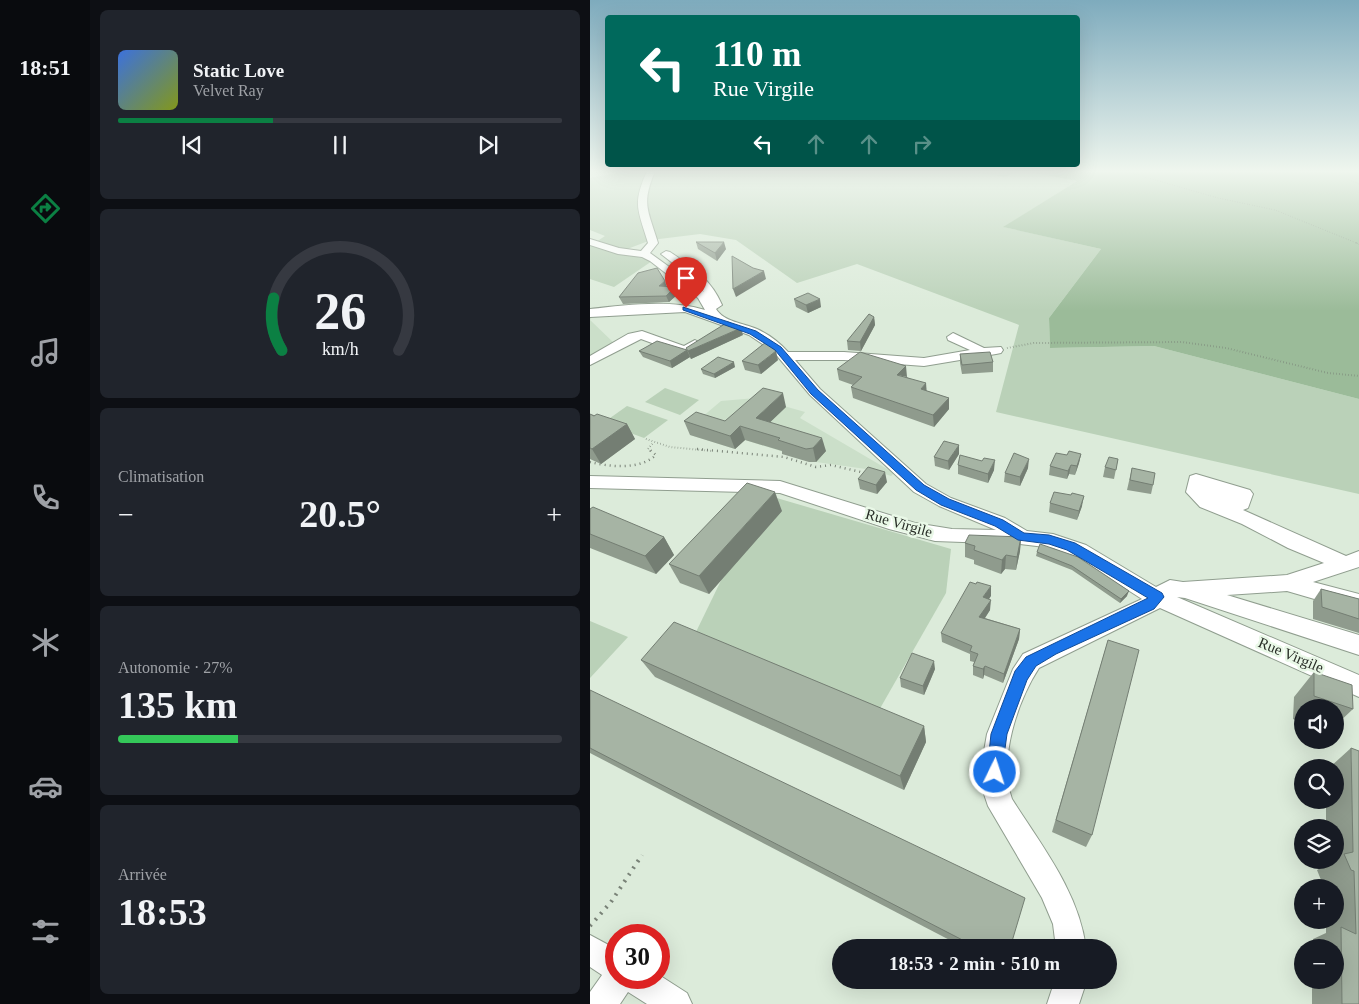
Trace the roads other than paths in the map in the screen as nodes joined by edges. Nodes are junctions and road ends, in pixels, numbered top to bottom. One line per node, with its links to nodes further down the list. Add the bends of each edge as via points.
1 (646, 218): 3 (street)
2 (590, 242): 3 (street, via 618,251)
3 (654, 248): 5 (street, via 702,296)
4 (592, 313): 5 (street, via 686,308)
5 (713, 314): 9 (street, via 753,332 778,348); 10 (street, via 723,328 684,351 642,335)
6 (953, 336): 8 (street)
7 (996, 350): 8 (street)
8 (981, 353): 9 (street, via 924,362 844,356)
9 (784, 356): 13 (street, via 815,392 920,488 945,502 999,523)
10 (590, 360)
11 (590, 482): 13 (street, Rue Virgile, via 780,487 807,493 906,528 938,534)
12 (1195, 492): 14 (street, via 1206,504 1248,519 1295,543)
13 (1022, 537): 17 (street, Rue Virgile, via 1071,546)
14 (1351, 561): 15 (street)
15 (1287, 583): 16 (street); 18 (street)
16 (1183, 590): 17 (street, via 1170,588); 19 (street)
17 (1157, 597): 20 (street, Rue Virgile); 21 (street, via 1149,605 1031,661 1021,676 999,734 995,788 1001,806 1052,888 1068,923)
18 (1359, 603)
19 (1359, 645)
20 (1359, 686)
21 (1070, 939)
22 (590, 950): 23 (street)
23 (605, 959)
24 (611, 989): 27 (street)
25 (652, 989): 28 (street)
26 (1068, 989): 29 (street)
27 (601, 1004)
28 (676, 1004)
29 (1063, 1004)

